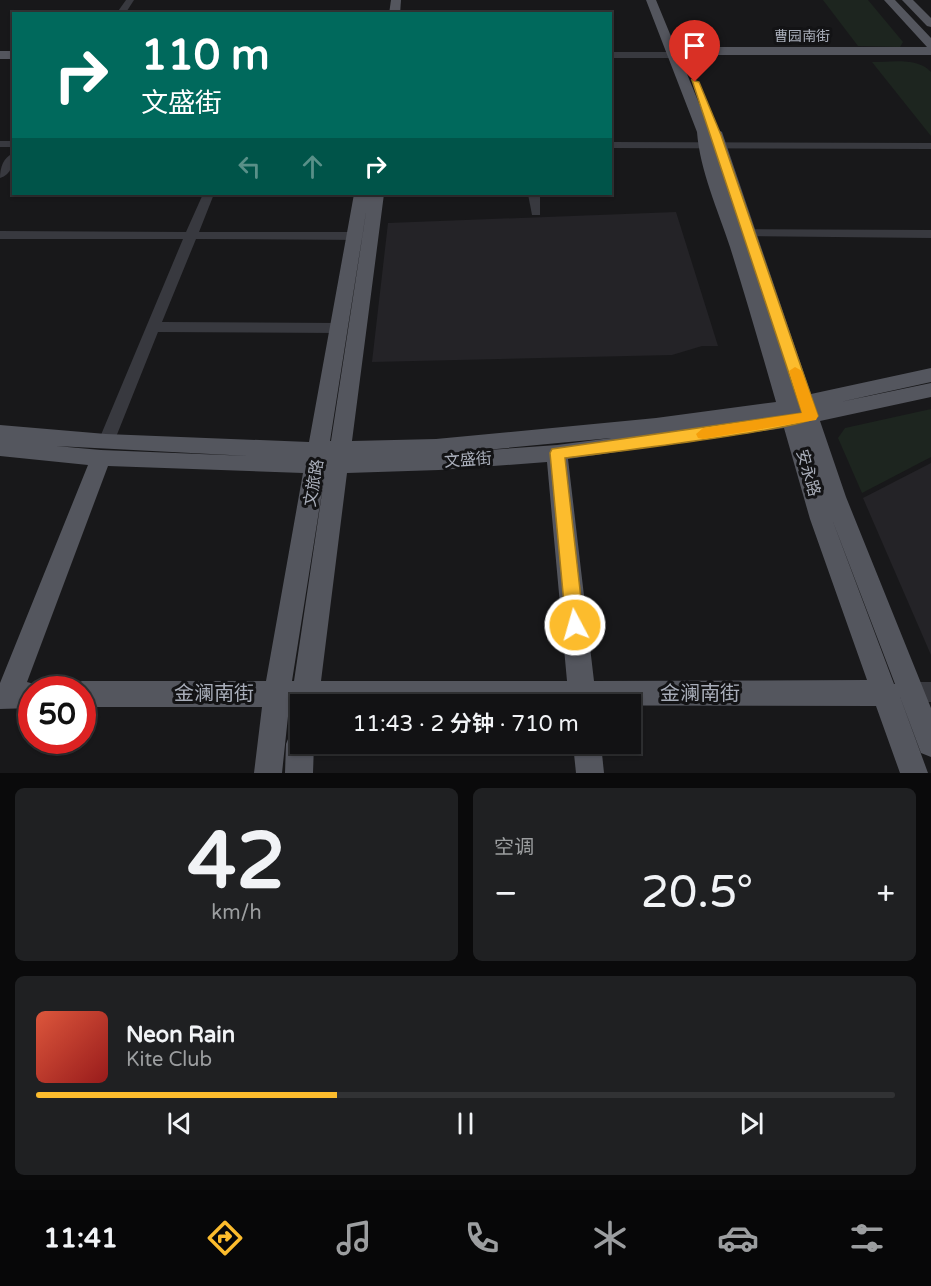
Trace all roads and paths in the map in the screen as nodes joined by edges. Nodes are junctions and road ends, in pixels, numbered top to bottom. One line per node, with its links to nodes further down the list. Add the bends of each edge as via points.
1 (651, 0): 8 (main road, 安永路)
2 (661, 0): 8 (main road, 安永路)
3 (889, 0): 6 (main road)
4 (907, 0): 5 (main road)
5 (931, 24)
6 (931, 45)
7 (931, 51): 8 (main road, 曹园南街)
8 (679, 54): 9 (street, 曹园南街); 10 (main road, 曹园南街); 12 (main road, 安永路)
9 (612, 55)
10 (931, 56)
11 (612, 145): 12 (street)
12 (712, 145): 13 (street); 21 (main road, 安永路)
13 (931, 146)
14 (12, 159): 15 (street)
15 (0, 175)
16 (208, 195): 24 (street)
17 (361, 195): 25 (main road, 文旅路)
18 (376, 195): 25 (main road, 文旅路)
19 (534, 195): 20 (street)
20 (536, 212)
21 (741, 233): 22 (street); 30 (main road, 安永路)
22 (931, 234)
23 (0, 235): 24 (street)
24 (191, 235): 25 (street); 26 (street)
25 (363, 236): 27 (main road, 文旅路); 35 (main road, 文旅路)
26 (153, 327): 27 (street); 33 (street)
27 (339, 328): 35 (main road, 文旅路)
28 (931, 375): 30 (main road, 文盛街)
29 (931, 390): 30 (main road, 文盛街)
30 (799, 411): 34 (main road, 文盛街); 35 (main road, 文盛街); 36 (main road, 安永路); 38 (main road, 安永路, via 821,519)
31 (0, 433): 33 (main road, 文盛街)
32 (0, 448): 33 (main road, 文盛街)
33 (104, 450): 35 (main road, 文盛街, via 233,464); 42 (main road)
34 (557, 453): 35 (main road, 文盛街, via 439,462); 41 (main road)
35 (329, 457): 37 (main road, 文旅路); 40 (main road, 文旅路)
36 (922, 692): 45 (main road, 安永路)
37 (278, 693): 39 (main road, 金澜南街); 43 (main road, 金澜南街); 48 (main road, 文旅路)
38 (886, 693): 44 (main road, 金澜南街); 51 (main road, 安永路)
39 (96, 694)
40 (305, 694)
41 (582, 694)
42 (14, 695)
43 (290, 696)
44 (641, 699)
45 (931, 743)
46 (300, 754): 49 (main road)
47 (588, 754): 50 (main road)
48 (268, 773)
49 (299, 773)
50 (591, 773)
51 (914, 773)

